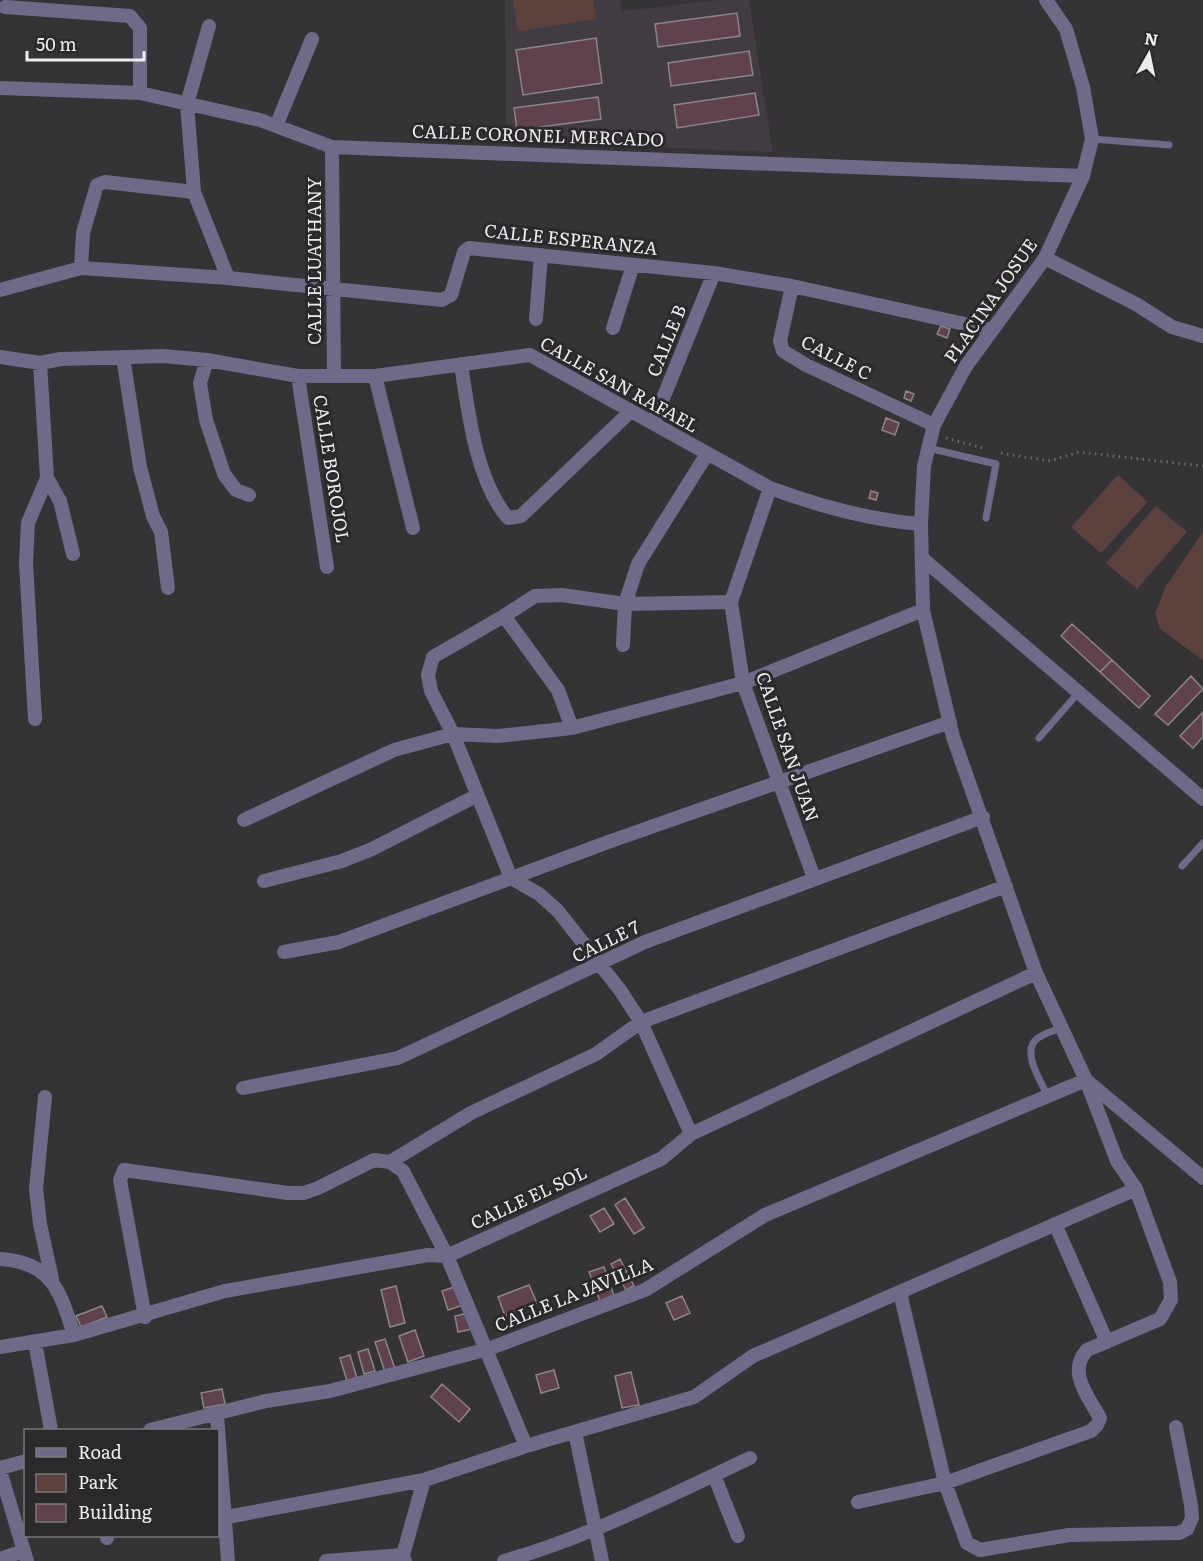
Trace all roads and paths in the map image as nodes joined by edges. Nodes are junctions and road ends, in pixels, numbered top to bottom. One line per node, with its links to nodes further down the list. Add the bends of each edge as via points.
1 (1046, 0): 9 (street, PLACINA JOSUE, via 1066,29 1083,87)
2 (5, 7): 6 (street, via 130,16 140,28)
3 (209, 26): 7 (street)
4 (312, 39): 8 (street)
5 (0, 88): 6 (street, CALLE CORONEL MERCADO)
6 (140, 93): 7 (street, CALLE CORONEL MERCADO)
7 (187, 104): 8 (street, CALLE CORONEL MERCADO); 13 (street)
8 (276, 126): 11 (street, CALLE CORONEL MERCADO)
9 (1092, 139): 10 (lane); 12 (street, PLACINA JOSUE)
10 (1169, 145)
11 (332, 147): 12 (street, CALLE CORONEL MERCADO); 22 (street, CALLE LUATHANY)
12 (1083, 176): 15 (street, PLACINA JOSUE)
13 (194, 192): 17 (street, via 105,182 97,185 83,233); 19 (street)
14 (541, 255): 16 (street, CALLE ESPERANZA); 22 (street, CALLE ESPERANZA, via 466,249 451,295 442,300); 23 (street)
15 (1046, 258): 25 (street, PLACINA JOSUE); 26 (street, via 1173,327)
16 (633, 265): 18 (street, CALLE ESPERANZA); 24 (street)
17 (81, 268): 19 (street, CALLE ESPERANZA); 21 (street, CALLE ESPERANZA)
18 (714, 273): 20 (street, CALLE ESPERANZA); 36 (street, CALLE B)
19 (228, 278): 22 (street, CALLE ESPERANZA)
20 (792, 286): 25 (street, CALLE ESPERANZA); 37 (street, CALLE C, via 780,340 783,351)
21 (0, 290)
22 (331, 290): 32 (street, CALLE LUATHANY)
23 (536, 319)
24 (613, 328)
25 (992, 330): 37 (street, PLACINA JOSUE, via 966,366)
26 (1203, 336)
27 (0, 357): 30 (street, CALLE SAN RAFAEL)
28 (123, 357): 29 (street, CALLE SAN RAFAEL); 30 (street, CALLE SAN RAFAEL); 52 (street, via 140,467 161,532)
29 (207, 360): 33 (street, CALLE SAN RAFAEL); 45 (street, via 200,383 206,420 224,474 236,490)
30 (40, 363): 43 (street)
31 (461, 364): 34 (street, CALLE SAN RAFAEL); 35 (street, CALLE SAN RAFAEL, via 530,355); 35 (street, via 471,433 497,506 508,518 521,516)
32 (334, 374): 33 (street, CALLE SAN RAFAEL); 34 (street, CALLE SAN RAFAEL)
33 (298, 376): 51 (street, CALLE BOROJOL)
34 (375, 376): 48 (street)
35 (631, 411): 36 (street, CALLE SAN RAFAEL)
36 (653, 423): 41 (street, CALLE SAN RAFAEL)
37 (933, 430): 38 (street, PLACINA JOSUE); 39 (path)
38 (928, 448): 46 (lane, via 996,464); 47 (street, PLACINA JOSUE)
39 (987, 449)
40 (999, 452): 42 (path, via 1050,461 1079,452)
41 (706, 454): 44 (street, CALLE SAN RAFAEL); 54 (street, via 638,564)
42 (1203, 466)
43 (47, 478): 49 (street, via 60,501); 60 (street, via 28,523 26,563)
44 (770, 488): 47 (street, CALLE SAN RAFAEL, via 880,520); 53 (street, CALLE SAN JUAN)
45 (249, 495)
46 (986, 518)
47 (921, 524): 50 (street, PLACINA JOSUE)
48 (413, 528)
49 (73, 554)
50 (923, 559): 55 (street, PLACINA JOSUE); 59 (street)
51 (327, 567)
52 (168, 588)
53 (731, 602): 54 (street); 58 (street, CALLE SAN JUAN)
54 (625, 603): 56 (street, via 562,595 535,596); 57 (street)
55 (924, 610): 58 (street); 61 (street, PLACINA JOSUE)
56 (504, 616): 62 (street, via 558,690); 63 (street, via 433,657 428,675 431,691)
57 (623, 645)
58 (743, 683): 62 (street); 65 (street, CALLE SAN JUAN)
59 (1078, 692): 64 (lane); 67 (street)
60 (35, 719)
61 (950, 722): 65 (street); 68 (street, PLACINA JOSUE)
62 (573, 728): 63 (street, via 498,736)
63 (453, 734): 66 (street); 69 (street, via 394,750)
64 (1039, 738)
65 (780, 782): 72 (street); 73 (street, CALLE SAN JUAN)
66 (476, 795): 72 (street); 74 (street, via 372,849)
67 (1203, 799)
68 (983, 817): 73 (street, CALLE 7); 75 (street, PLACINA JOSUE)
69 (244, 820)
70 (1203, 843): 71 (lane)
71 (1182, 866)
72 (511, 878): 76 (street, via 339,942); 77 (street, via 558,911)
73 (814, 878): 77 (street, CALLE 7, via 645,942)
74 (264, 881)
75 (1006, 886): 78 (street, PLACINA JOSUE); 79 (street)
76 (284, 952)
77 (601, 964): 79 (street); 82 (street, CALLE 7, via 398,1058)
78 (1035, 973): 80 (street, PLACINA JOSUE); 85 (street, CALLE EL SOL)
79 (641, 1022): 85 (street); 86 (street, via 596,1054 471,1113)
80 (1061, 1028): 81 (street, PLACINA JOSUE); 83 (lane, via 1037,1038 1032,1045 1032,1062)
81 (1086, 1080): 83 (street, CALLE LA JAVILLA); 87 (street); 88 (street, PLACINA JOSUE, via 1117,1161)
82 (243, 1088)
83 (1048, 1096): 99 (street, CALLE LA JAVILLA, via 765,1215 645,1290)
84 (45, 1097): 92 (street, via 36,1190)
85 (691, 1134): 90 (street, CALLE EL SOL, via 661,1159)
86 (390, 1162): 90 (street, via 403,1171); 94 (street, via 374,1160 304,1193 124,1170 120,1180)
87 (1203, 1178)
88 (1136, 1189): 89 (street); 97 (street, PLACINA JOSUE, via 1170,1282 1171,1300 1160,1319)
89 (1056, 1224): 93 (street); 97 (street)
90 (447, 1256): 94 (street, CALLE EL SOL, via 428,1255 225,1291); 99 (street)
91 (0, 1259): 92 (street, via 32,1266)
92 (52, 1279): 95 (street)
93 (903, 1292): 105 (street, via 753,1356 694,1397); 113 (street, via 901,1297)
94 (144, 1317): 95 (street, CALLE EL SOL)
95 (74, 1335): 96 (street, CALLE EL SOL)
96 (35, 1342): 98 (street, CALLE EL SOL); 102 (street)
97 (1107, 1342): 113 (street, PLACINA JOSUE, via 1087,1350 1077,1367 1100,1418 1091,1431)
98 (0, 1347)
99 (488, 1349): 100 (street, CALLE LA JAVILLA, via 330,1391); 107 (street)
100 (217, 1414): 103 (street, CALLE LA JAVILLA); 104 (street)
101 (1176, 1426): 118 (street, via 1191,1505 1192,1518 1187,1529 1179,1533 1069,1534 980,1550)
102 (51, 1429)
103 (158, 1429)
104 (218, 1429)
105 (575, 1432): 107 (street); 116 (street)
106 (219, 1435): 115 (street)
107 (526, 1446): 112 (street)
108 (750, 1458): 111 (street)
109 (24, 1462): 110 (street)
110 (0, 1470): 119 (street)
111 (714, 1475): 116 (street); 117 (street)
112 (423, 1480): 115 (street); 121 (street)
113 (945, 1483): 114 (street); 118 (street)
114 (858, 1502)
115 (227, 1517): 123 (street)
116 (596, 1529): 120 (street); 126 (street)
117 (738, 1536)
118 (974, 1555)
119 (26, 1556): 122 (street)
120 (545, 1556): 125 (street)
121 (404, 1558): 124 (street)
122 (0, 1559)
123 (228, 1561)
124 (326, 1561)
125 (504, 1561)
126 (602, 1561)

